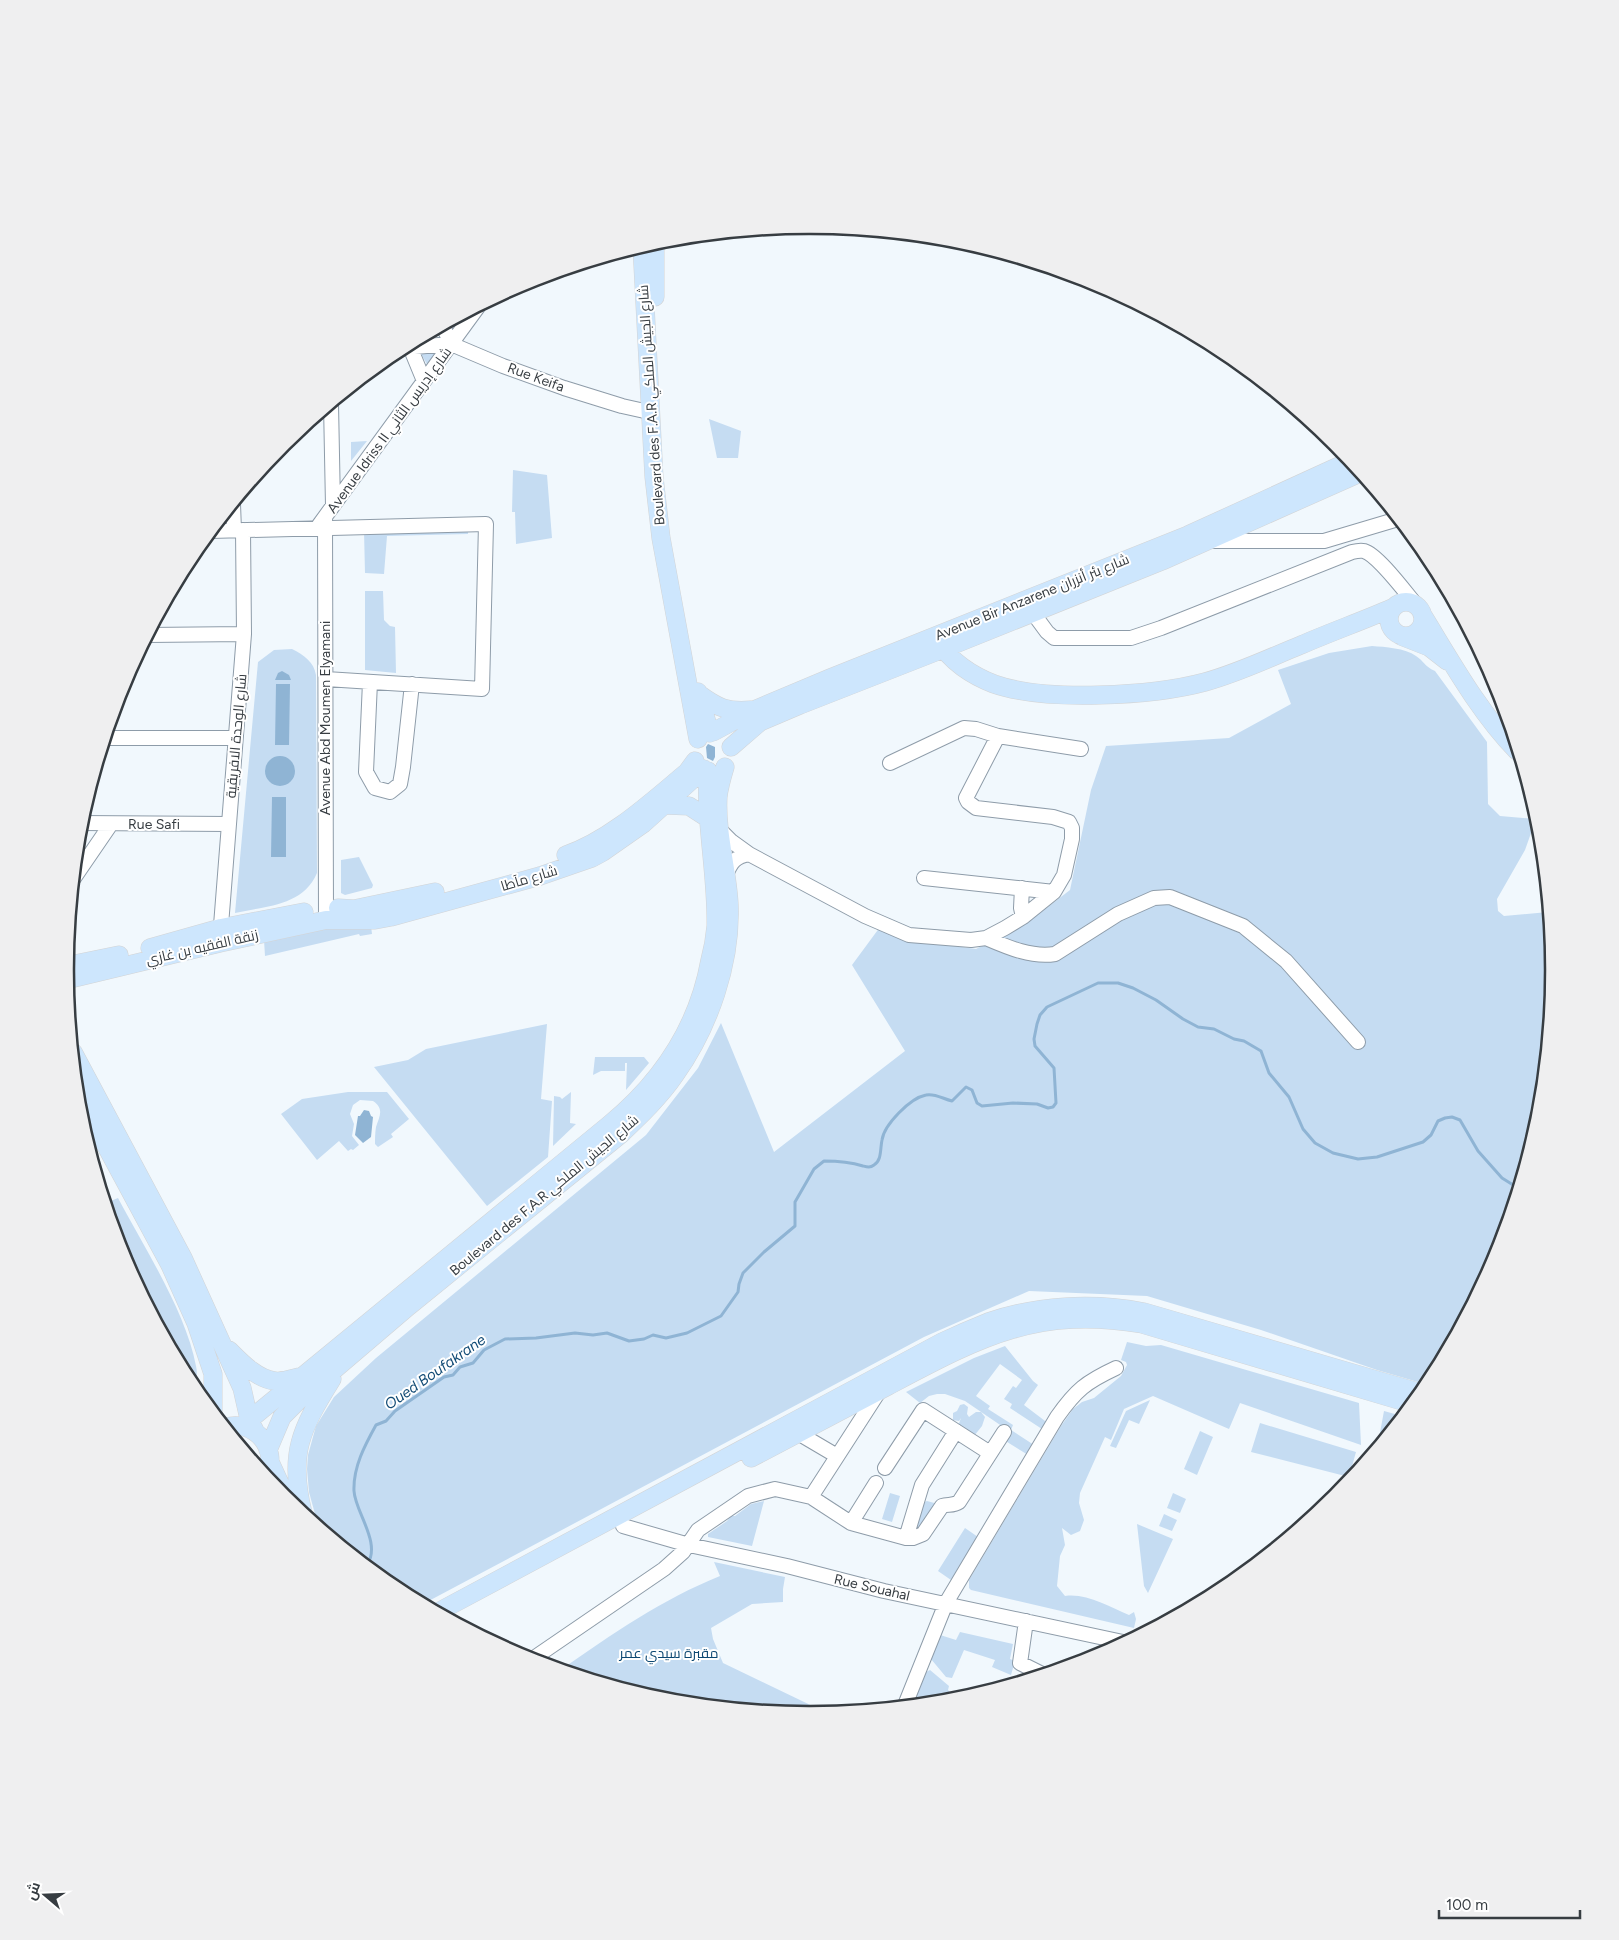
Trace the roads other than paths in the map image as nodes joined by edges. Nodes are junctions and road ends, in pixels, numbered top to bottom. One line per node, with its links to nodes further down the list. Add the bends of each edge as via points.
1 (655, 251): 34 (main road, Boulevard des F.A.R شارع الجيش الملكي, via 662,475 683,617)
2 (642, 254): 10 (main road, Boulevard des F.A.R شارع الجيش الملكي)
3 (471, 317): 5 (street, Avenue Idriss II شارع إدريس الثاني)
4 (446, 331): 5 (street)
5 (452, 344): 6 (street); 8 (street, Avenue Idriss II شارع إدريس الثاني); 10 (street, Rue Keifa, via 556,385)
6 (419, 347)
7 (409, 353): 8 (street)
8 (424, 382): 14 (street, Avenue Idriss II شارع إدريس الثاني)
9 (331, 412): 14 (street, Avenue Abd Moumen Elyamani)
10 (649, 412): 36 (main road, Boulevard des F.A.R شارع الجيش الملكي, via 661,538)
11 (1343, 464): 29 (main road, Avenue Bir Anzarene شارع بئر أنزران)
12 (1354, 476): 18 (main road, Avenue Bir Anzarene شارع بئر أنزران)
13 (234, 512): 16 (street, شارع الوحدة الافريقية)
14 (325, 520): 16 (street); 31 (street, Avenue Abd Moumen Elyamani); 33 (street, via 486,524 482,689)
15 (1392, 521): 19 (street)
16 (238, 530): 17 (street); 26 (street, شارع الوحدة الافريقية)
17 (220, 531)
18 (1211, 541): 19 (street); 24 (main road, Avenue Bir Anzarene شارع بئر أنزران)
19 (1324, 541): 20 (street)
20 (1329, 562): 21 (street, via 1362,550 1373,555); 24 (street, via 1132,638 1054,638)
21 (1390, 576): 22 (street); 23 (street)
22 (1393, 607): 23 (main road, via 1408,602); 25 (main road); 28 (main road, via 1389,613 1389,624)
23 (1420, 610): 28 (main road, via 1422,625 1416,633); 30 (main road)
24 (1033, 613): 29 (main road, Avenue Bir Anzarene شارع بئر أنزران)
25 (1352, 626): 28 (main road, via 1384,629); 29 (main road, via 1206,682 1168,690 1119,694 1051,693 995,684 974,675)
26 (244, 634): 27 (street); 39 (street, شارع الوحدة الافريقية)
27 (155, 635)
28 (1398, 635): 30 (main road, via 1429,647)
29 (940, 643): 35 (main road, Avenue Bir Anzarene شارع بئر أنزران); 41 (main road, Avenue Bir Anzarene شارع بئر أنزران, via 760,722)
30 (1455, 667): 40 (main road)
31 (326, 679): 32 (street); 56 (street, Avenue Abd Moumen Elyamani)
32 (370, 682): 33 (street); 33 (street, via 366,772 375,788 390,792 400,784 404,767)
33 (412, 684)
34 (699, 694): 35 (main road, via 714,706 726,710); 36 (main road, Boulevard des F.A.R شارع الجيش الملكي)
35 (754, 710): 36 (main road, Avenue Bir Anzarene شارع بئر أنزران)
36 (707, 735): 41 (main road, via 724,736); 44 (main road, via 693,750)
37 (998, 736): 42 (street); 43 (street, via 964,728); 55 (street, via 966,798 976,808 1053,817 1069,822 1072,839 1064,875)
38 (112, 738): 39 (street)
39 (235, 738): 48 (street, شارع الوحدة الافريقية)
40 (1508, 740)
41 (731, 747): 44 (main road, via 731,758)
42 (1081, 749)
43 (890, 763)
44 (708, 767): 45 (main road, شارع مآطا); 49 (main road, Boulevard des F.A.R شارع الجيش الملكي, via 706,800); 56 (main road, via 687,772 608,835 580,851 423,896)
45 (664, 805): 49 (main road, via 689,806); 56 (main road, شارع مآطا, via 603,852 540,876 375,920)
46 (88, 824): 47 (street, Rue Safi)
47 (110, 824): 48 (street, Rue Safi); 51 (street)
48 (229, 824): 58 (street, شارع الوحدة الافريقية)
49 (715, 825): 50 (street); 52 (main road, Boulevard des F.A.R شارع الجيش الملكي); 67 (main road, Boulevard des F.A.R شارع الجيش الملكي, via 716,927 706,983 697,1008 666,1067 629,1108)
50 (749, 854): 52 (street, via 731,863); 59 (street, via 865,916 909,935 946,939)
51 (81, 867)
52 (726, 875): 65 (main road, Boulevard des F.A.R شارع الجيش الملكي, via 728,930 719,980 696,1039 662,1093 621,1134)
53 (924, 878): 54 (street)
54 (1022, 888): 55 (street); 57 (street)
55 (1054, 892): 57 (street)
56 (326, 914): 58 (main road, زنقة الفقيه بن غازي)
57 (1023, 917): 59 (street)
58 (221, 936): 60 (main road, زنقة الفقيه بن غازي)
59 (986, 938): 61 (street, via 1030,953 1056,954 1118,914 1154,898 1170,897 1243,926 1286,961)
60 (74, 975)
61 (1358, 1042)
62 (80, 1065): 64 (main road, via 183,1258)
63 (88, 1112): 70 (main road, via 170,1265 196,1323 212,1374)
64 (220, 1340): 67 (main road, via 242,1364 269,1380 283,1381); 72 (main road, via 242,1388)
65 (340, 1366): 78 (main road, Boulevard des F.A.R شارع الجيش الملكي, via 282,1417); 83 (main road, via 312,1411 299,1443 296,1477)
66 (1116, 1368): 88 (street, via 1092,1379 1068,1401)
67 (302, 1376): 72 (main road, Boulevard des F.A.R شارع الجيش الملكي)
68 (880, 1390): 71 (main road, via 949,1353 1002,1331 1058,1320 1101,1319 1142,1324); 75 (main road); 77 (street)
69 (1413, 1391): 89 (main road, via 1137,1311 1087,1306 1028,1312 989,1322 942,1342)
70 (212, 1398)
71 (1405, 1402)
72 (243, 1426): 78 (main road, via 266,1443)
73 (956, 1431): 76 (street); 79 (street, via 922,1410); 86 (street, via 922,1485)
74 (1004, 1432): 76 (street)
75 (798, 1433): 77 (street); 85 (main road)
76 (990, 1453): 86 (street, via 959,1502 942,1506 922,1534)
77 (837, 1456): 82 (street)
78 (268, 1462): 80 (main road)
79 (885, 1468)
80 (274, 1475)
81 (876, 1482): 84 (street)
82 (811, 1497): 84 (street); 87 (street, via 775,1489 748,1496 698,1530)
83 (302, 1502)
84 (851, 1522): 86 (street)
85 (623, 1526): 87 (street, Rue Souahal); 90 (main road)
86 (906, 1538)
87 (689, 1545): 88 (street, Rue Souahal); 93 (street, via 664,1569)
88 (946, 1603): 91 (street, Rue Souahal); 95 (street)
89 (445, 1608)
90 (456, 1615)
91 (1026, 1621): 92 (street, Rue Souahal); 94 (street, via 1020,1663)
92 (1114, 1640)
93 (539, 1654)
94 (1035, 1670)
95 (908, 1699)

